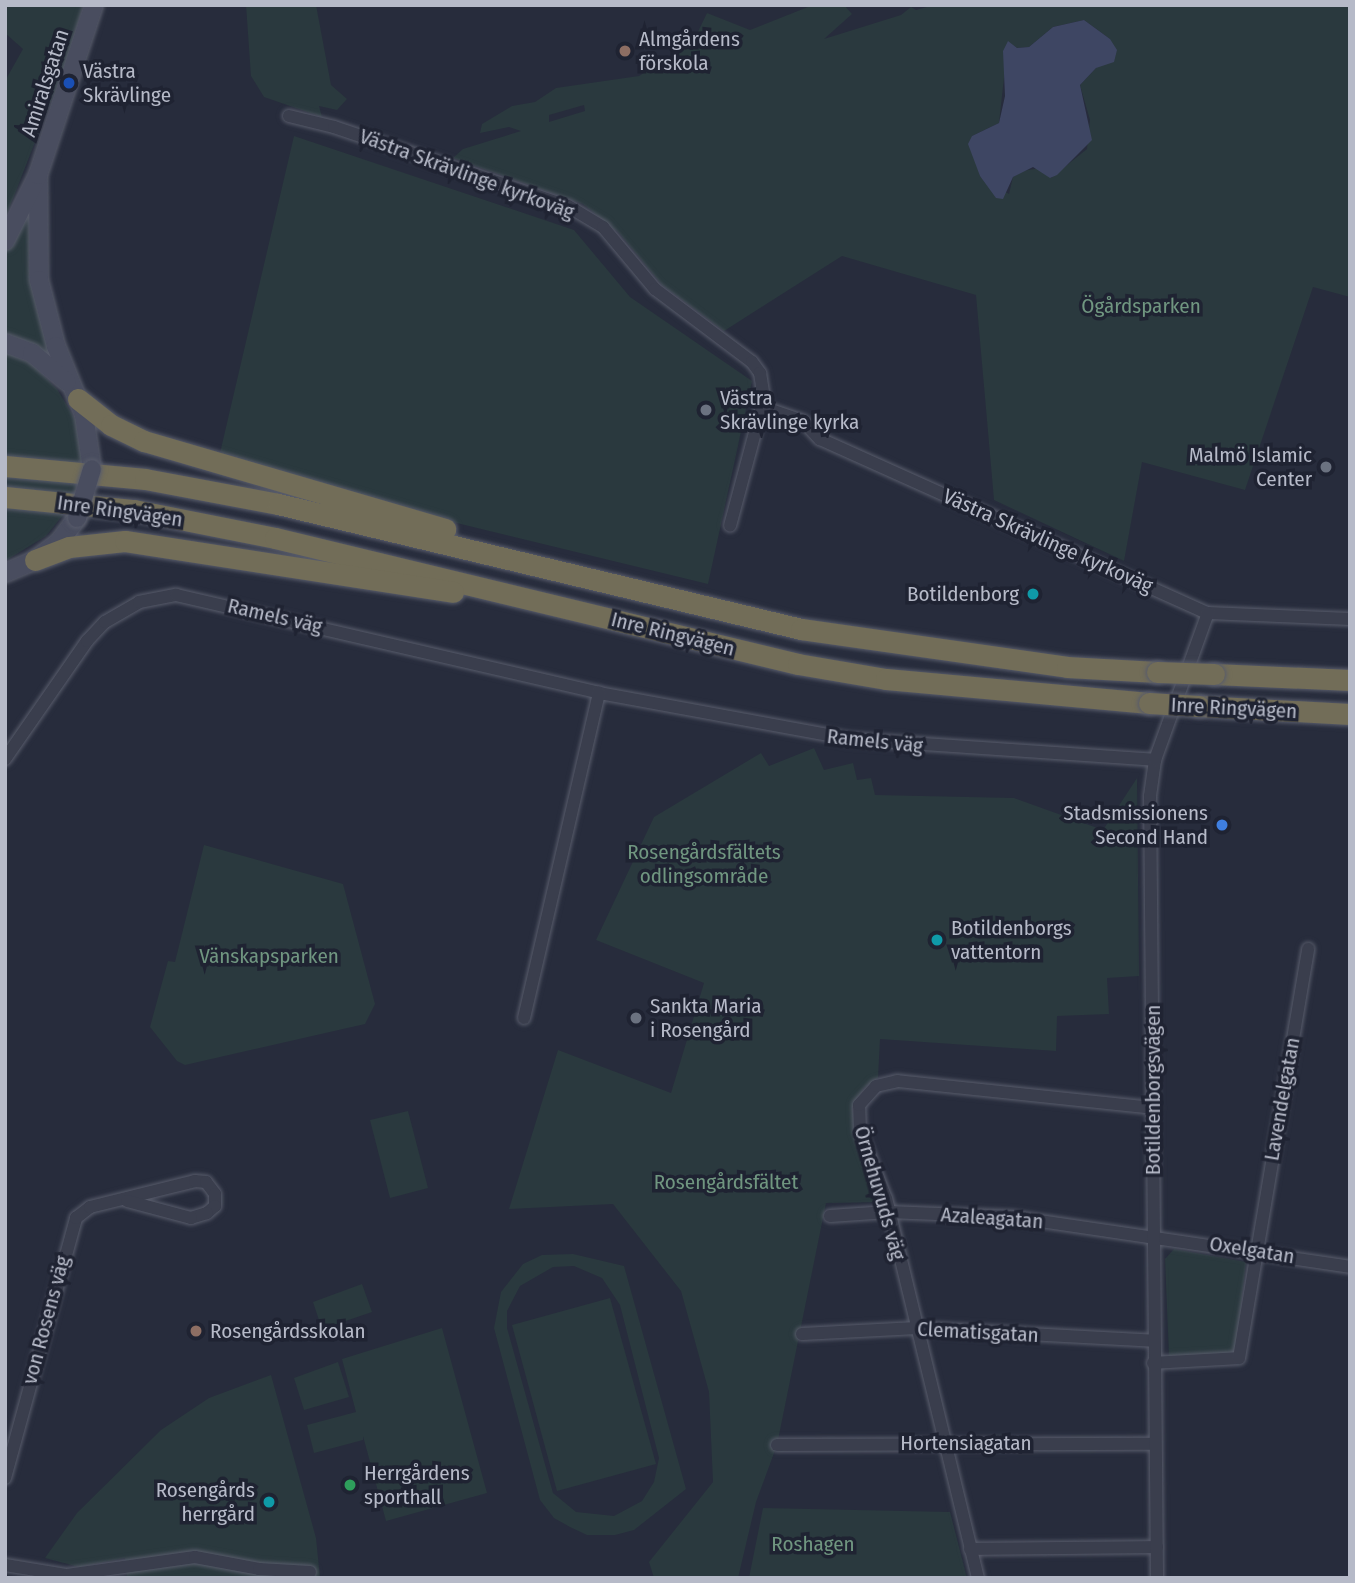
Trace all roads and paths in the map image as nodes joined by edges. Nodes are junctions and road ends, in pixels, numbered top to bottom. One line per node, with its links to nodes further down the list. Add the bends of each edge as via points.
1 (93, 10): 3 (main road, Amiralsgatan)
2 (289, 117): 7 (street, Västra Skrävlinge kyrkoväg, via 568,206 603,227 655,289 752,362 760,373)
3 (38, 175): 4 (main road, Amiralsgatan); 6 (main road, Amiralsgatan, via 40,279)
4 (5, 241)
5 (5, 343): 6 (main road, via 32,353)
6 (75, 393): 11 (highway, via 111,425 144,441 445,529); 12 (main road, Amiralsgatan, bridge, via 91,442 92,470 77,518 59,542)
7 (762, 407): 10 (street, Västra Skrävlinge kyrkoväg); 15 (street, Västra Skrävlinge kyrkoväg, via 803,421 820,439)
8 (5, 466): 11 (highway, Inre Ringvägen, via 145,480)
9 (5, 497): 14 (highway, Inre Ringvägen, via 134,510)
10 (730, 526)
11 (511, 557): 17 (highway, Inre Ringvägen, bridge, via 754,617 887,644 1067,667)
12 (21, 567): 13 (main road, Amiralsgatan); 14 (highway, via 69,547 125,541 484,598)
13 (5, 589)
14 (544, 600): 19 (highway, Inre Ringvägen, bridge, via 747,653 886,679 1149,703)
15 (1208, 613): 16 (street, Västra Skrävlinge kyrkoväg); 22 (street, Botildenborgsvägen)
16 (1350, 619)
17 (1350, 680)
18 (599, 692): 20 (street, Ramels väg, via 176,595 139,601 105,622); 22 (street, Ramels väg, via 849,740); 24 (street)
19 (1350, 714)
20 (8, 743): 21 (street, Ramels väg)
21 (5, 759)
22 (1155, 760): 25 (street, Botildenborgsvägen, via 1148,880)
23 (1308, 949): 30 (street, Lavendelgatan)
24 (523, 1018)
25 (1154, 1108): 27 (street, Örnehuvuds väg, via 951,1085 884,1083 862,1098 857,1113); 29 (street, Botildenborgsvägen)
26 (127, 1201): 26 (street, von Rosens väg, via 191,1217 215,1206 215,1194 206,1182 195,1181); 39 (street, von Rosens väg, via 90,1207 69,1233)
27 (888, 1212): 28 (street, Azaleagatan); 29 (street, Azaleagatan, via 1013,1217); 32 (street, Örnehuvuds väg)
28 (830, 1216)
29 (1154, 1235): 30 (street, Oxelgatan); 34 (street, Botildenborgsvägen)
30 (1255, 1250): 31 (street, Oxelgatan); 35 (street, Lavendelgatan, via 1239,1358)
31 (1350, 1267)
32 (917, 1328): 33 (street, Clematisgatan); 34 (street, Clematisgatan); 36 (street, Örnehuvuds väg)
33 (802, 1334)
34 (1154, 1341): 35 (street, Botildenborgsvägen)
35 (1153, 1363): 37 (street, Botildenborgsvägen)
36 (944, 1442): 37 (street, Hortensiagatan); 38 (street, Hortensiagatan); 41 (street, Örnehuvuds väg)
37 (1155, 1444): 40 (street, Botildenborgsvägen)
38 (776, 1445)
39 (5, 1478)
40 (1157, 1548): 41 (street); 45 (street, Botildenborgsvägen)
41 (971, 1549): 44 (street, Örnehuvuds väg)
42 (5, 1565): 43 (street, via 68,1575 195,1557 259,1569)
43 (310, 1572)
44 (978, 1578)
45 (1157, 1578)

